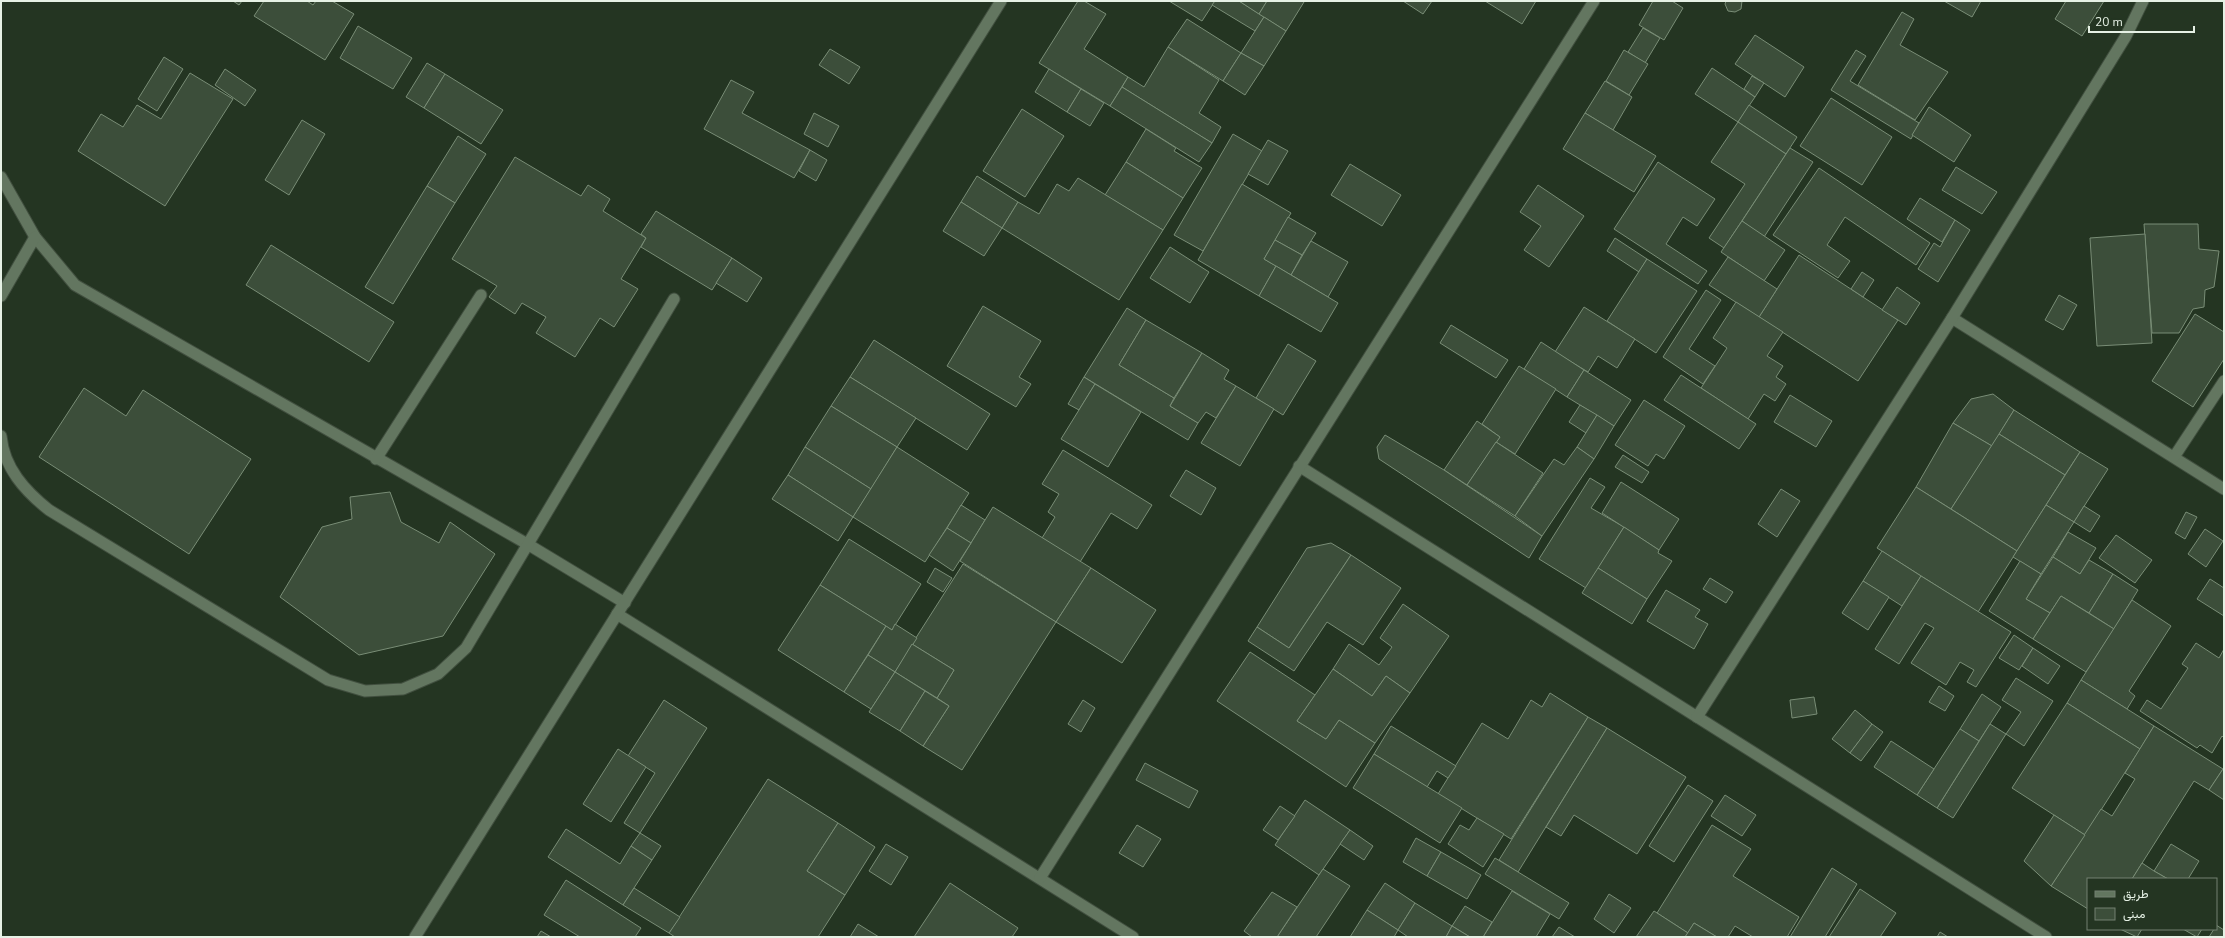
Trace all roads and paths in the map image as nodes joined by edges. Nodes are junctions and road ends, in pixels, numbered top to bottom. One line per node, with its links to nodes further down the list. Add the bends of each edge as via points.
1 (1001, 1): 17 (street)
2 (1594, 1): 14 (street)
3 (2143, 1): 9 (street, via 2126,36)
4 (1, 177): 5 (street)
5 (35, 237): 7 (street); 13 (street, via 75,284)
6 (481, 295): 13 (street)
7 (1, 296)
8 (674, 298): 16 (street)
9 (1952, 318): 12 (street); 19 (street)
10 (2224, 381): 12 (street)
11 (1, 436): 16 (street, via 9,463 19,482 32,497 49,510 328,680 365,692 403,689 438,674 466,648)
12 (2174, 457): 15 (street)
13 (376, 458): 16 (street)
14 (1299, 466): 19 (street); 20 (street)
15 (2224, 489)
16 (529, 545): 17 (street)
17 (625, 603): 18 (street)
18 (617, 614): 20 (street); 21 (street)
19 (1696, 717): 23 (street)
20 (1040, 878): 22 (street)
21 (414, 937)
22 (1134, 937)
23 (2046, 937)

